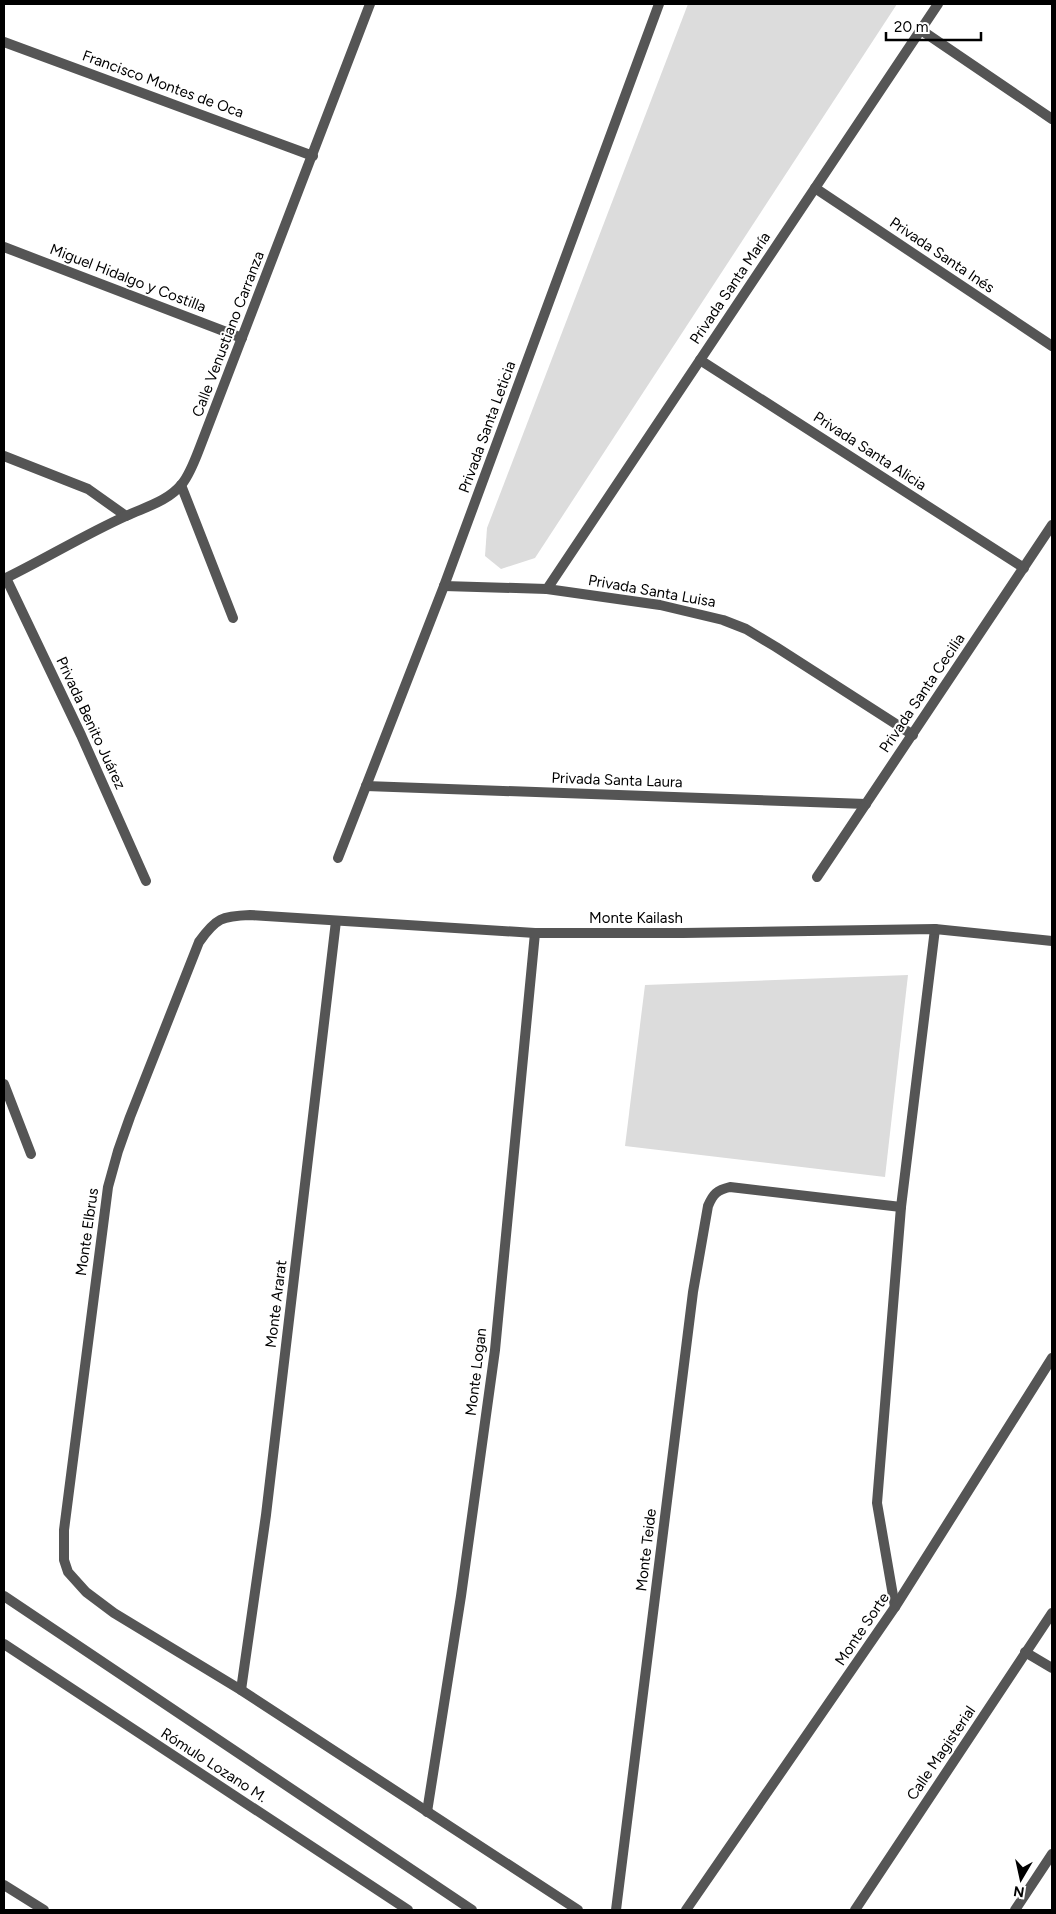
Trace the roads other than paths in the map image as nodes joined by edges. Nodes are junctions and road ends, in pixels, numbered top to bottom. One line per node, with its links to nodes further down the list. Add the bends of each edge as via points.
1 (370, 4): 7 (street, Calle Venustiano Carranza)
2 (658, 4): 19 (street, Privada Santa Leticia)
3 (938, 4): 4 (street, Privada Santa María)
4 (921, 30): 6 (street); 8 (street, Privada Santa María)
5 (4, 42): 7 (street, Francisco Montes de Oca)
6 (1052, 119)
7 (313, 156): 10 (street, Calle Venustiano Carranza)
8 (815, 188): 11 (street, Privada Santa Inés); 12 (street, Privada Santa María)
9 (4, 246): 10 (street, Miguel Hidalgo y Costilla)
10 (242, 338): 14 (street, Calle Venustiano Carranza, via 195,460)
11 (1052, 346)
12 (700, 360): 17 (street, Privada Santa Alicia); 20 (street, Privada Santa María)
13 (4, 456): 15 (street, via 88,489)
14 (181, 485): 15 (street, Calle Venustiano Carranza, via 153,506); 21 (street)
15 (126, 516): 18 (street, Calle Venustiano Carranza)
16 (1052, 525): 17 (street, Privada Santa Cecilia)
17 (1024, 568): 22 (street, Privada Santa Cecilia)
18 (5, 578): 27 (street, Privada Benito Juárez, via 81,735)
19 (444, 586): 20 (street, Privada Santa Luisa); 23 (street, Privada Santa Leticia)
20 (547, 589): 22 (street, Privada Santa Luisa, via 660,605 746,629)
21 (233, 618)
22 (913, 734): 24 (street, Privada Santa Cecilia)
23 (366, 786): 24 (street, Privada Santa Laura); 25 (street, Privada Santa Leticia)
24 (866, 804): 26 (street, Privada Santa Cecilia)
25 (338, 858)
26 (817, 877)
27 (146, 881)
28 (221, 918): 29 (street, Monte Kailash, via 250,915); 43 (street, Monte Elbrus, via 208,929 193,955 118,1152 108,1187 64,1530 64,1560 68,1572 86,1592)
29 (336, 921): 31 (street, Monte Kailash); 43 (street, Monte Ararat, via 268,1505)
30 (935, 929): 31 (street, Monte Kailash); 32 (street, Monte Kailash); 35 (street)
31 (535, 933): 44 (street, Monte Logan, via 495,1350)
32 (1052, 940)
33 (4, 1084): 34 (street)
34 (31, 1154)
35 (901, 1206): 38 (street, via 877,1503); 51 (street, Monte Teide, via 741,1188 721,1189 713,1195 705,1216 693,1292)
36 (1052, 1358): 38 (street, Monte Sorte)
37 (4, 1596): 49 (street)
38 (895, 1607): 52 (street, Monte Sorte)
39 (1052, 1612): 41 (street, Calle Magisterial)
40 (4, 1644): 48 (street, Rómulo Lozano M.)
41 (1025, 1652): 42 (street); 53 (street, Calle Magisterial)
42 (1052, 1668)
43 (241, 1690): 44 (street)
44 (427, 1812): 50 (street)
45 (1052, 1854): 54 (street)
46 (4, 1885): 47 (street)
47 (44, 1910)
48 (408, 1910)
49 (472, 1910)
50 (578, 1910)
51 (616, 1910)
52 (686, 1910)
53 (855, 1910)
54 (1015, 1910)

